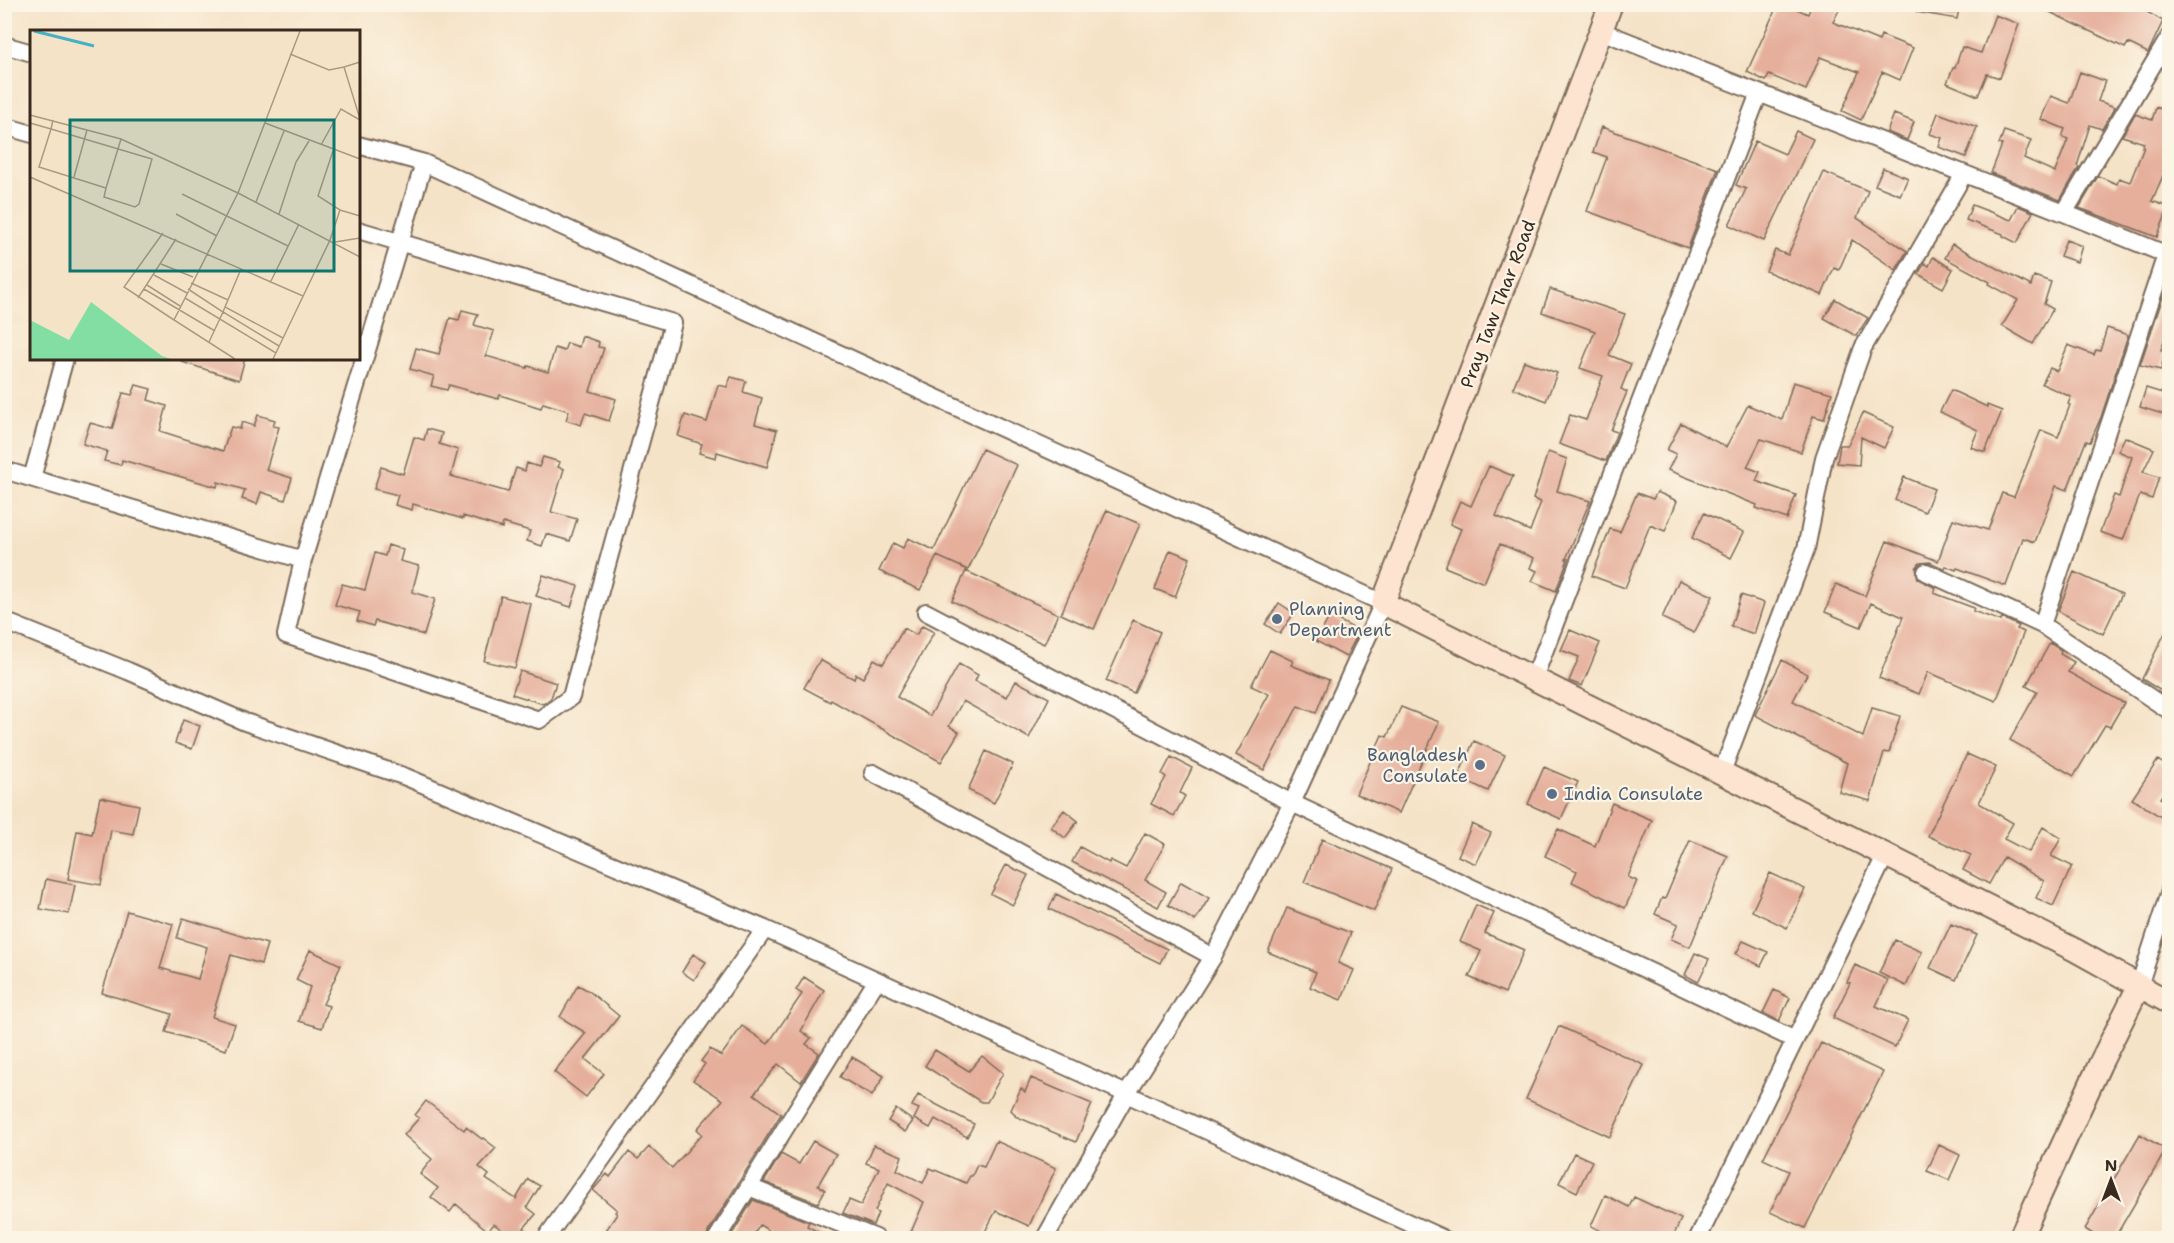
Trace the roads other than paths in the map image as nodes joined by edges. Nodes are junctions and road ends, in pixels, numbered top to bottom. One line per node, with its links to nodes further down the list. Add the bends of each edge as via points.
1 (1611, 4): 2 (street, Pray Taw Thar Road)
2 (1601, 31): 6 (street); 21 (street, Pray Taw Thar Road)
3 (2169, 36): 12 (street)
4 (4, 45): 5 (street)
5 (30, 52)
6 (1758, 93): 11 (street); 25 (street)
7 (4, 126): 8 (street)
8 (30, 133)
9 (360, 146): 10 (street)
10 (424, 163): 14 (street); 21 (street)
11 (1965, 174): 12 (street); 27 (street, via 1863,348 1824,458 1806,549)
12 (2064, 213): 15 (street)
13 (360, 231): 14 (street)
14 (399, 242): 19 (street); 19 (street, via 674,323 571,697 539,720 286,636)
15 (2168, 256): 24 (street)
16 (64, 360): 18 (street)
17 (4, 470): 18 (street)
18 (32, 478): 19 (street)
19 (303, 560)
20 (1926, 573): 24 (street)
21 (1383, 603): 25 (street); 29 (street)
22 (926, 612): 29 (street)
23 (4, 621): 32 (street, via 245,722 406,777)
24 (2042, 625): 26 (street)
25 (1534, 678): 27 (street)
26 (2169, 711)
27 (1722, 772): 30 (street)
28 (873, 773): 33 (street)
29 (1292, 803): 33 (street); 37 (street)
30 (1886, 854): 35 (street); 37 (street)
31 (2169, 890): 35 (street)
32 (765, 929): 34 (street); 41 (street)
33 (1214, 957): 38 (street)
34 (878, 980): 38 (street); 39 (street)
35 (2139, 986): 36 (street); 48 (street)
36 (2169, 1003)
37 (1795, 1040): 47 (street)
38 (1126, 1095): 40 (street); 44 (street)
39 (749, 1187): 42 (street); 43 (street)
40 (1407, 1222): 45 (street); 46 (street)
41 (546, 1239)
42 (717, 1239)
43 (876, 1239)
44 (1045, 1239)
45 (1400, 1239)
46 (1442, 1239)
47 (1698, 1239)
48 (2020, 1239)

